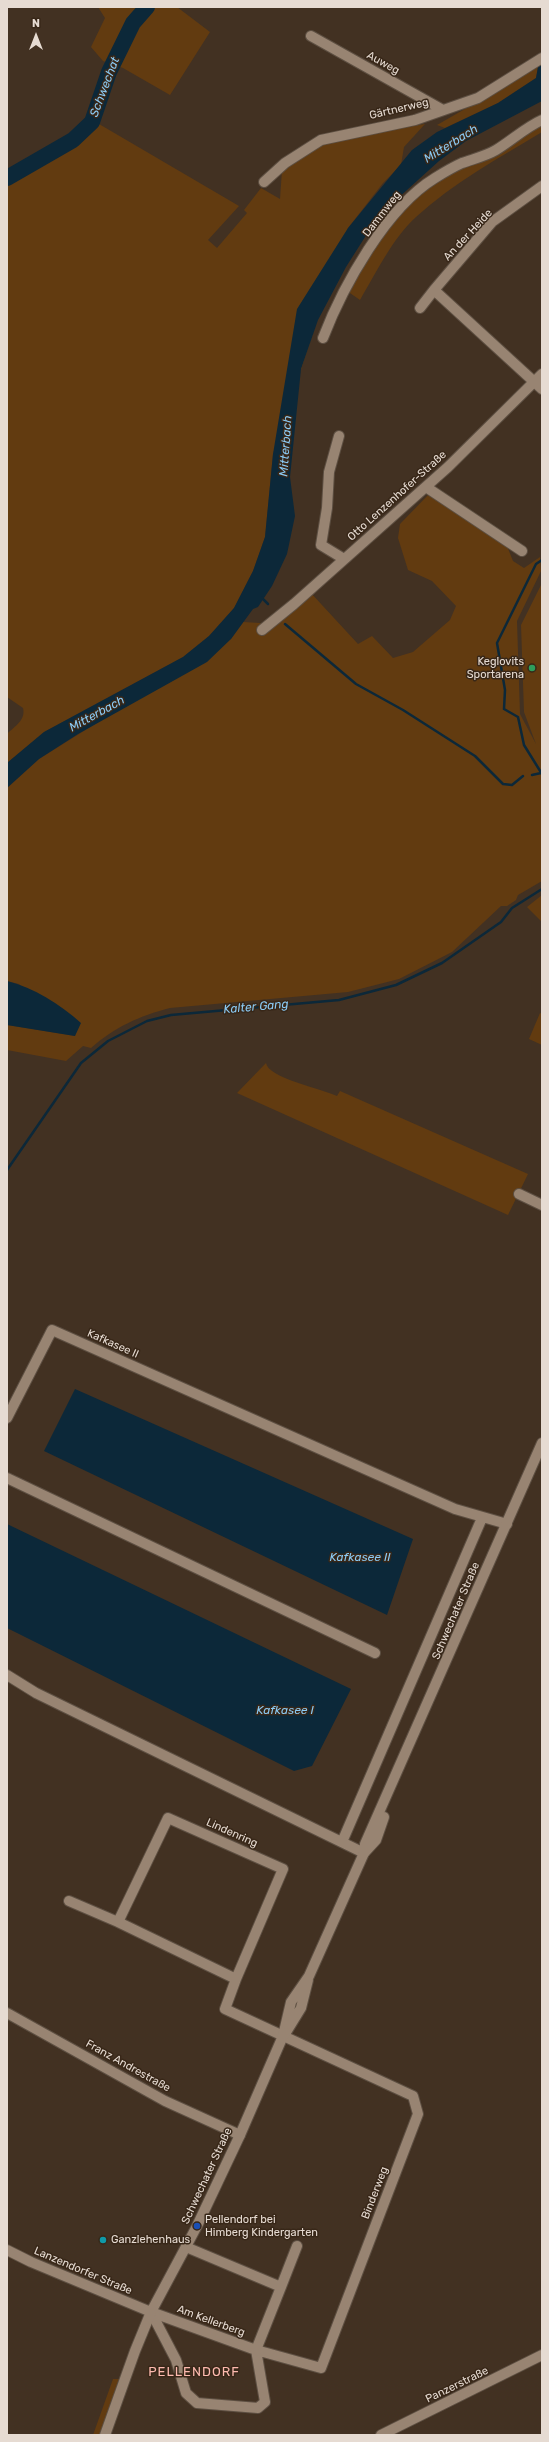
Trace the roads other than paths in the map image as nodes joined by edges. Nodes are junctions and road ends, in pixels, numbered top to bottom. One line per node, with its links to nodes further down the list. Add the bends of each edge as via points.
1 (311, 36): 3 (street, Auweg)
2 (542, 58): 3 (street, Gärtnerweg, via 478,98)
3 (443, 110): 5 (street, Gärtnerweg, via 415,120 321,140 284,163)
4 (542, 120): 9 (street, Dammweg, via 494,151 460,164 434,178 409,197 366,255 335,307)
5 (264, 182)
6 (542, 186): 7 (street, An der Heide, via 492,222)
7 (434, 290): 8 (street, An der Heide); 10 (street)
8 (420, 308)
9 (323, 338)
10 (540, 381): 12 (street, Otto Lenzenhofer-Straße)
11 (339, 436): 14 (street, via 329,472 321,545)
12 (426, 487): 13 (street); 14 (street, Otto Lenzenhofer-Straße)
13 (522, 551)
14 (344, 559): 15 (street, Otto Lenzenhofer-Straße)
15 (262, 630)
16 (519, 1194): 17 (street)
17 (542, 1204)
18 (7, 1418): 21 (street, Kafkasee II, via 52,1330 455,1509)
19 (542, 1443): 22 (street, Schwechater Straße)
20 (7, 1478): 23 (street)
21 (482, 1518): 22 (street); 25 (street)
22 (507, 1524): 26 (street, Schwechater Straße, via 365,1844)
23 (375, 1653)
24 (7, 1675): 25 (street, via 36,1693)
25 (342, 1842): 26 (street)
26 (364, 1853): 31 (street, Schwechater Straße, via 309,1976 291,2002)
27 (69, 1901): 28 (street)
28 (118, 1922): 29 (street); 29 (street, Lindenring, via 168,1818 283,1869)
29 (236, 1979): 31 (street, Lindenring, via 225,2010)
30 (7, 2013): 32 (street, Franz Andrestraße, via 165,2101)
31 (283, 2036): 32 (street, Schwechater Straße); 38 (street, Binderweg, via 412,2096 418,2114 321,2368)
32 (240, 2135): 34 (street, Schwechater Straße)
33 (297, 2246): 36 (street, Am Kellerberg)
34 (186, 2248): 36 (street); 37 (street, Schwechater Straße)
35 (7, 2250): 37 (street, Lanzendorfer Straße)
36 (281, 2287): 38 (street, Am Kellerberg)
37 (154, 2314): 38 (street, Am Kellerberg); 38 (street, via 176,2360 186,2393 197,2404 258,2408 265,2402); 40 (street, Schwechater Straße, via 134,2351)
38 (256, 2350)
39 (542, 2355): 41 (street, Panzerstraße)
40 (105, 2435)
41 (382, 2435)

